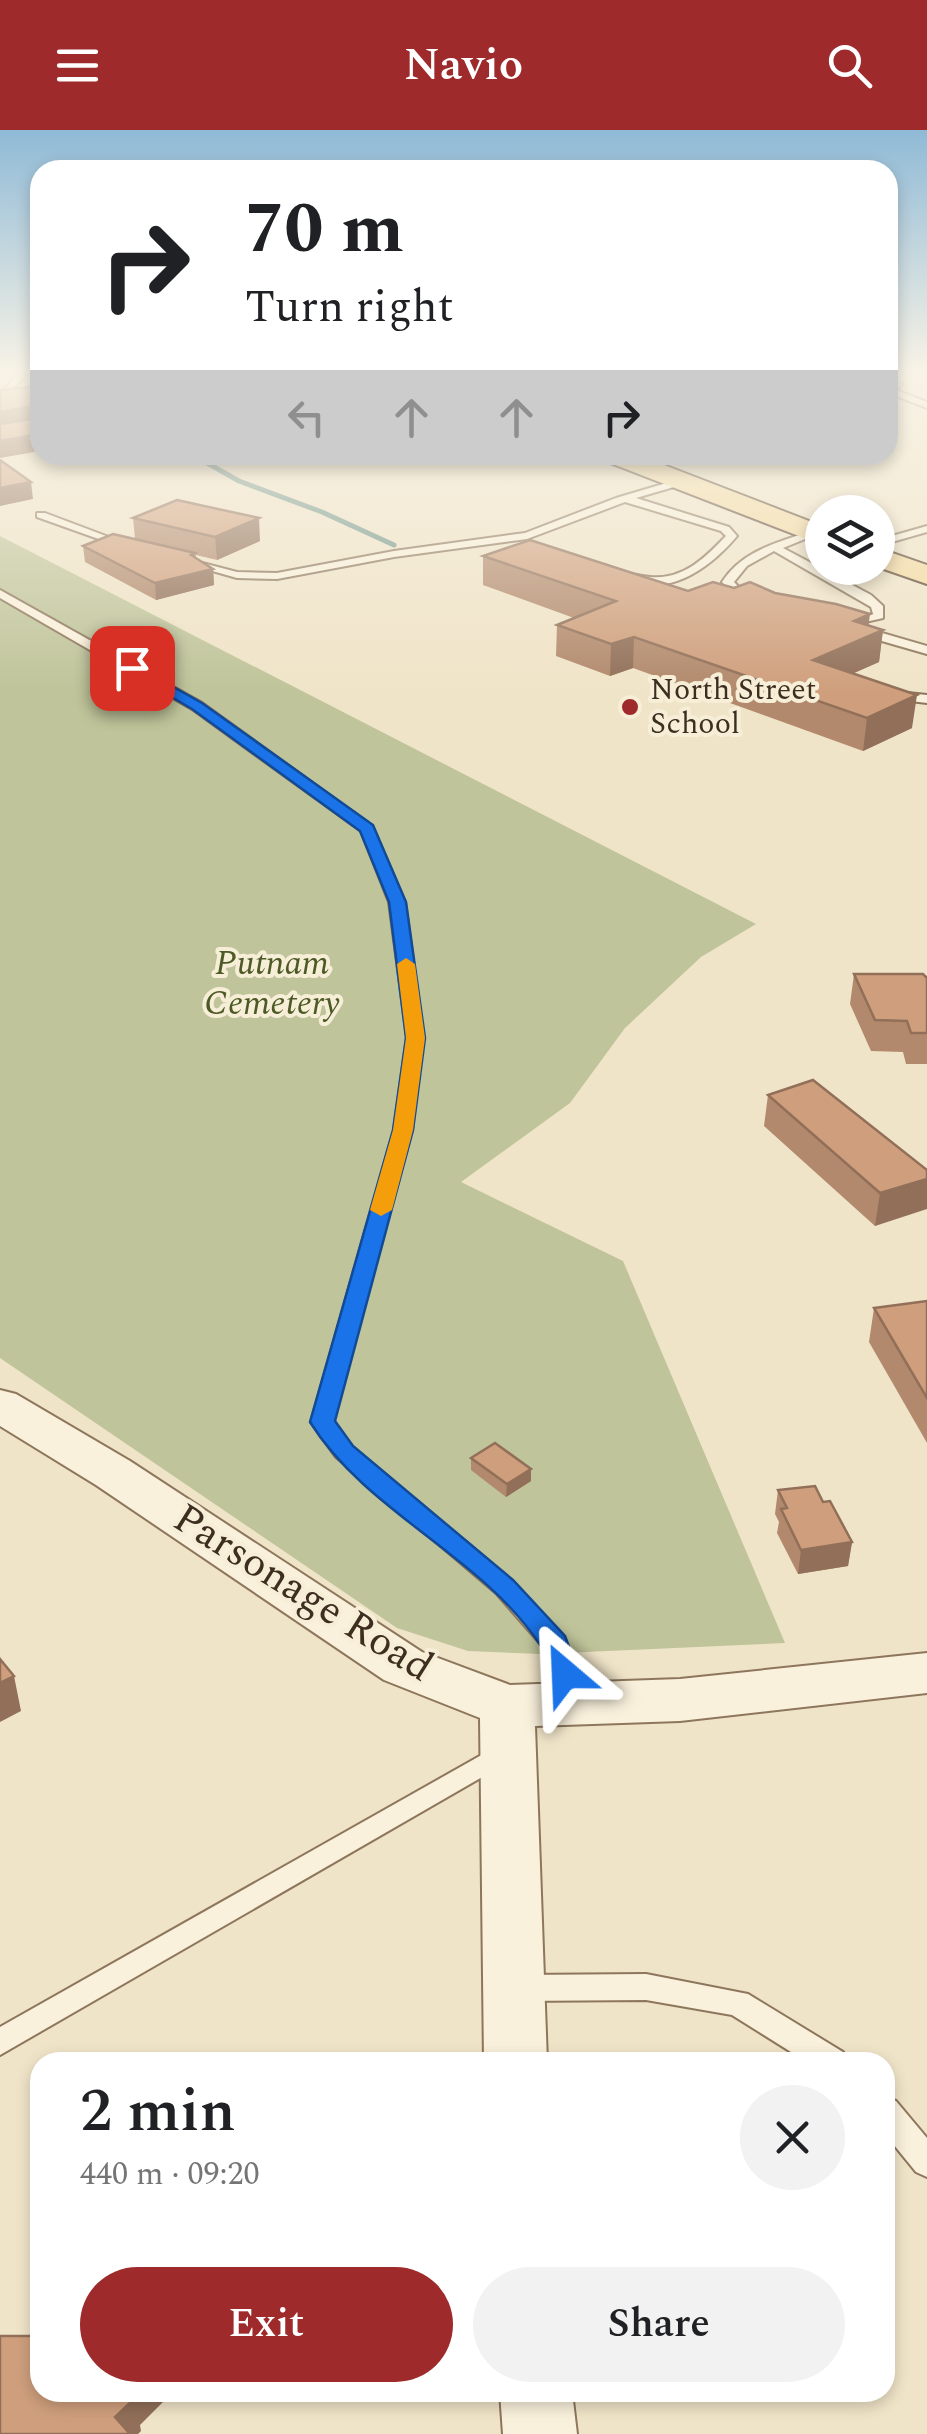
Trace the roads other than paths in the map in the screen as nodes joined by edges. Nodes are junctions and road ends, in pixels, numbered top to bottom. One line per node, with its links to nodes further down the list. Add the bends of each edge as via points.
1 (669, 478): 2 (main road)
2 (680, 482): 3 (lane); 6 (main road)
3 (625, 499): 7 (lane); 15 (lane, via 732,536 698,571 677,579)
4 (41, 515): 11 (lane)
5 (927, 529): 8 (lane)
6 (805, 530)
7 (527, 536): 10 (lane); 13 (lane, via 267,577)
8 (895, 538)
9 (805, 539): 12 (lane)
10 (540, 547)
11 (136, 548)
12 (776, 548): 18 (lane, via 743,561 728,582); 19 (lane, via 878,606 878,616 840,625)
13 (170, 557)
14 (895, 564): 16 (main road)
15 (605, 570)
16 (927, 576)
17 (0, 593): 24 (lane, via 197,706 367,829 398,902 415,1038 403,1130 322,1422 344,1452 504,1587 555,1644)
18 (768, 613)
19 (927, 650)
20 (873, 692): 21 (lane)
21 (927, 699)
22 (0, 1406): 25 (street, Parsonage Road)
23 (927, 1673): 24 (street, Parsonage Road)
24 (575, 1705): 25 (street, Parsonage Road)
25 (507, 1728): 26 (street); 27 (lane)
26 (511, 1988): 28 (street); 29 (lane, via 646,1987 738,2003)
27 (0, 2042)
28 (514, 2052)
29 (816, 2052)
30 (895, 2122): 31 (lane)
31 (927, 2162)
32 (537, 2402): 33 (street)
33 (540, 2434)

